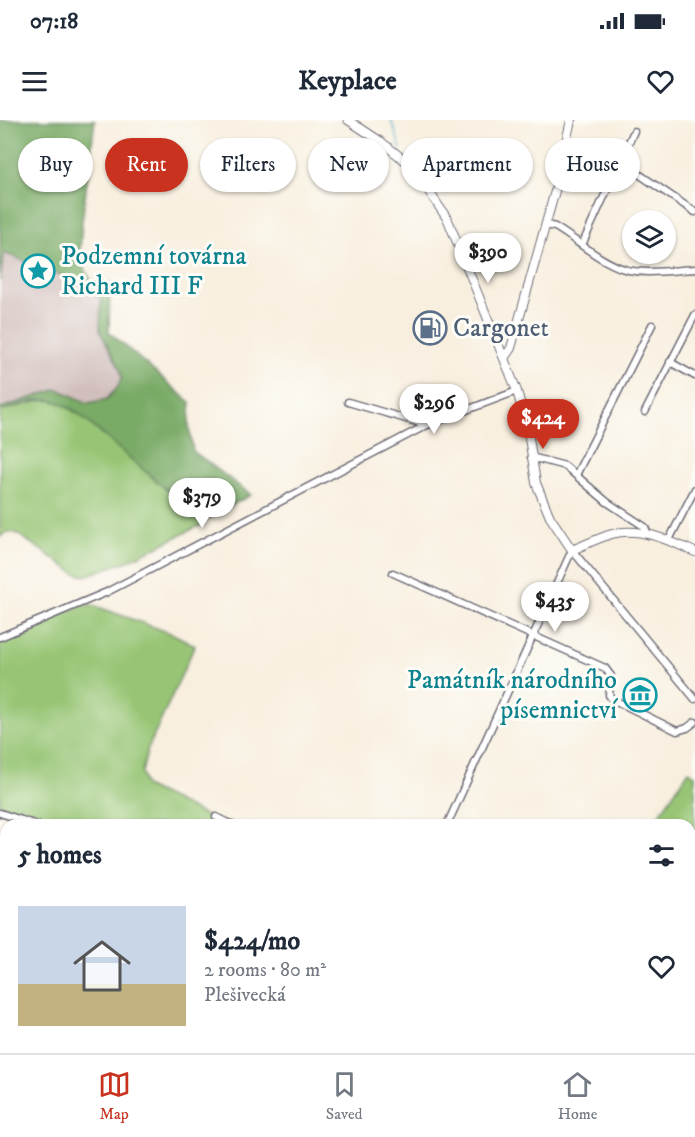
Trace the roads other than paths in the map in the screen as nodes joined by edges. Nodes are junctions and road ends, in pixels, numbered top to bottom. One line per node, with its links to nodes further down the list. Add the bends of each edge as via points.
1 (348, 120): 13 (street, via 412,166 448,220)
2 (571, 120): 8 (street)
3 (634, 131): 4 (street)
4 (631, 138)
5 (640, 175): 7 (street)
6 (607, 192): 9 (street)
7 (695, 212)
8 (546, 225): 9 (street); 13 (street, via 511,348)
9 (582, 245): 10 (street, via 623,269)
10 (695, 269)
11 (695, 315): 14 (street)
12 (652, 325): 21 (street)
13 (505, 357): 16 (street)
14 (670, 362): 15 (street); 18 (street)
15 (695, 376)
16 (517, 391): 19 (street); 20 (street)
17 (348, 402): 19 (street)
18 (645, 412)
19 (427, 425): 29 (street, via 107,592)
20 (531, 457): 21 (street, via 565,466); 25 (street, via 536,483 550,517)
21 (576, 475): 23 (street, via 645,527)
22 (695, 489): 24 (street)
23 (648, 535): 24 (street); 25 (street, via 614,533)
24 (669, 540): 26 (street)
25 (572, 550): 28 (street); 30 (street)
26 (695, 552)
27 (393, 573): 28 (street)
28 (533, 636): 31 (street, via 605,668 611,676 612,699 677,730); 36 (street)
29 (0, 638)
30 (695, 699)
31 (695, 722)
32 (0, 813): 34 (street)
33 (216, 817): 35 (street)
34 (18, 819)
35 (220, 819)
36 (450, 819)

